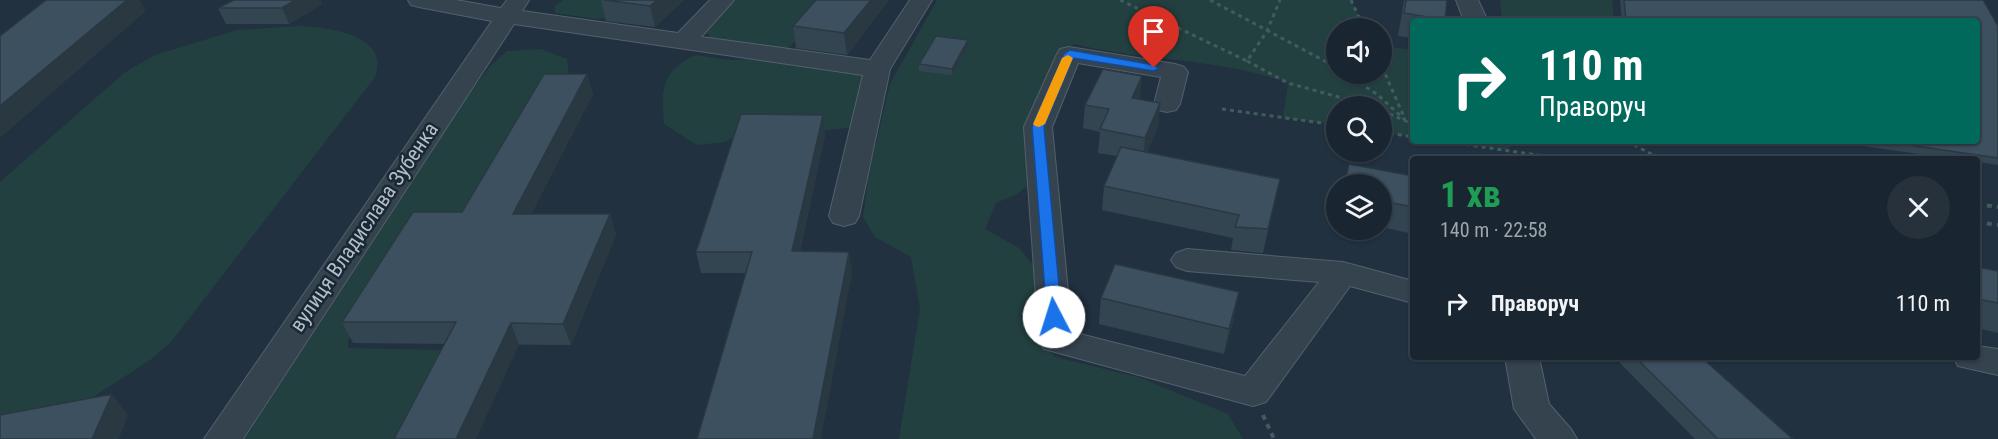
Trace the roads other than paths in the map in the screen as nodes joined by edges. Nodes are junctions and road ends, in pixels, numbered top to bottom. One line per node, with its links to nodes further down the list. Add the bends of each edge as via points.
1 (419, 0): 5 (street)
2 (723, 0): 7 (street)
3 (921, 0): 8 (street)
4 (1467, 0): 6 (street)
5 (511, 8): 7 (street); 17 (street, вулиця Владислава Зубенка)
6 (1475, 18)
7 (683, 42): 8 (street)
8 (877, 69): 10 (street)
9 (1167, 104): 12 (street, via 1174,72 1070,54 1038,127 1056,340 1253,392)
10 (844, 216)
11 (1187, 261): 12 (street)
12 (1343, 273): 13 (street)
13 (1410, 291)
14 (1980, 359): 16 (street)
15 (1523, 360): 18 (street, via 1532,409)
16 (1998, 362)
17 (223, 439)
18 (1558, 439)

